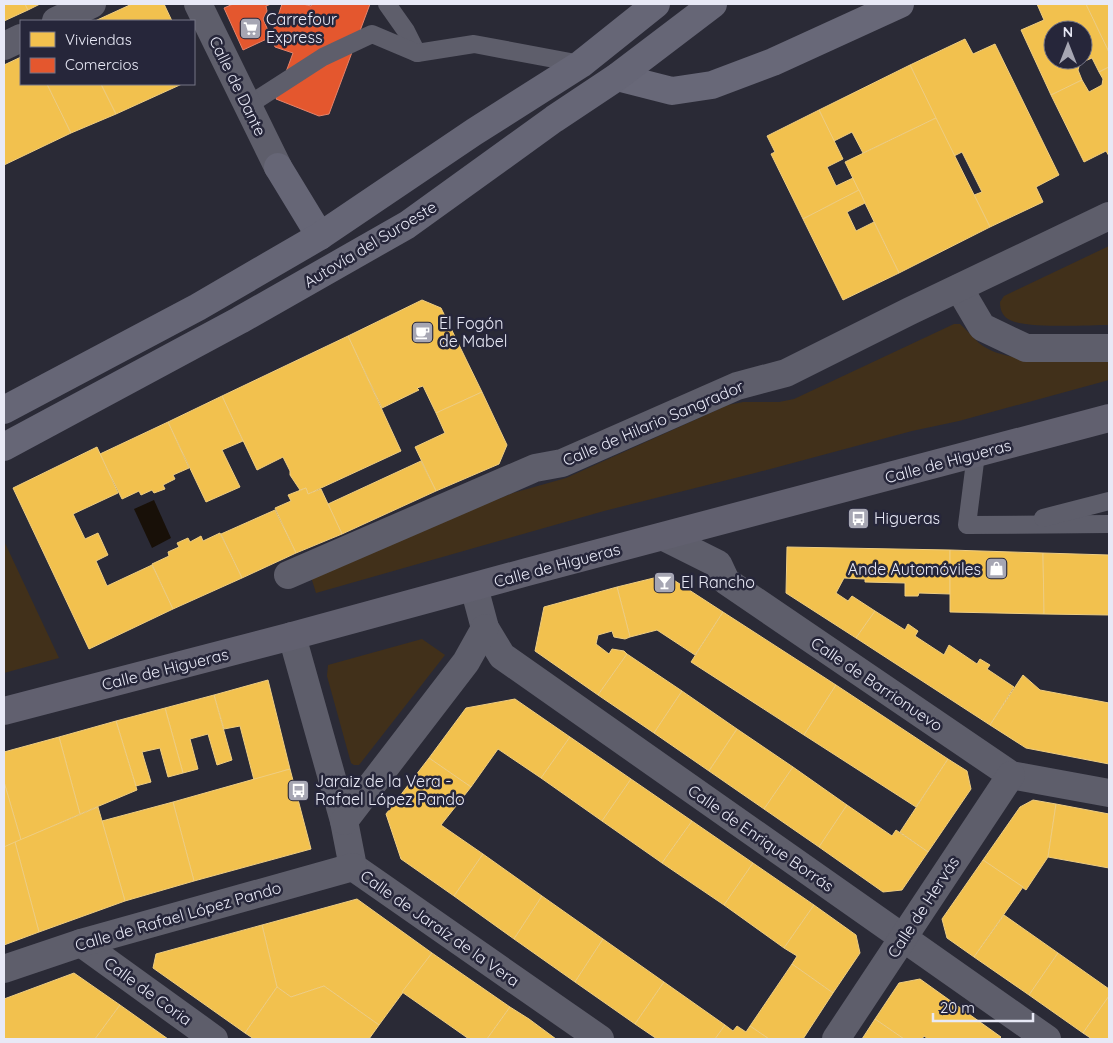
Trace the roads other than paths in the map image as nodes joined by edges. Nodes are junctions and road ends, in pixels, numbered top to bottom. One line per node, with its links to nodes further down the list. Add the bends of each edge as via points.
1 (92, 4): 7 (street)
2 (198, 4): 13 (street, Calle de Dante)
3 (387, 4): 10 (lane)
4 (656, 4): 11 (highway, Autovía del Suroeste)
5 (713, 4): 12 (highway, Autovía del Suroeste)
6 (900, 4): 12 (main road, via 772,62 712,85 672,91)
7 (58, 20)
8 (20, 38): 9 (street)
9 (4, 46)
10 (417, 53): 11 (lane, via 474,44); 13 (lane, via 372,34 322,57)
11 (580, 64): 16 (highway, Autovía del Suroeste)
12 (617, 77): 21 (highway, Autovía del Suroeste, via 407,225 240,320)
13 (247, 106): 14 (street, Calle de Dante)
14 (278, 167): 16 (highway)
15 (1109, 216): 17 (street, Calle de Hilario Sangrador)
16 (320, 236): 19 (highway, Autovía del Suroeste, via 198,307)
17 (959, 288): 18 (street, via 982,327 1026,348); 27 (street, Calle de Hilario Sangrador, via 786,373 737,386 562,463 534,468)
18 (1109, 348)
19 (4, 410)
20 (1109, 418): 22 (main road, Calle de Higueras)
21 (4, 447)
22 (976, 454): 25 (lane, via 967,525); 26 (main road, Calle de Higueras)
23 (1109, 501): 25 (lane)
24 (1109, 524): 25 (lane)
25 (1016, 525)
26 (664, 537): 28 (main road, Calle de Higueras); 32 (street, Calle de Barrionuevo, via 718,564 726,581)
27 (288, 575)
28 (474, 587): 29 (street); 30 (main road, Calle de Higueras)
29 (485, 628): 34 (street, via 466,662); 36 (street, Calle de Enrique Borrás, via 502,656)
30 (292, 636): 31 (main road, Calle de Higueras); 34 (street, Calle de Jaraíz de la Vera)
31 (4, 711)
32 (1010, 775): 33 (street, Calle de Barrionuevo); 36 (street, Calle de Hervás)
33 (1109, 793)
34 (344, 821): 35 (street, Calle de Jaraíz de la Vera)
35 (353, 867): 37 (street, Calle de Rafael López Pando); 40 (street, Calle de Jaraíz de la Vera)
36 (903, 938): 41 (street, Calle de Hervás); 42 (street, Calle de Enrique Borrás)
37 (81, 943): 38 (street, Calle de Rafael López Pando); 39 (street, Calle de Coria)
38 (4, 969)
39 (214, 1039)
40 (600, 1039)
41 (836, 1039)
42 (1047, 1039)

